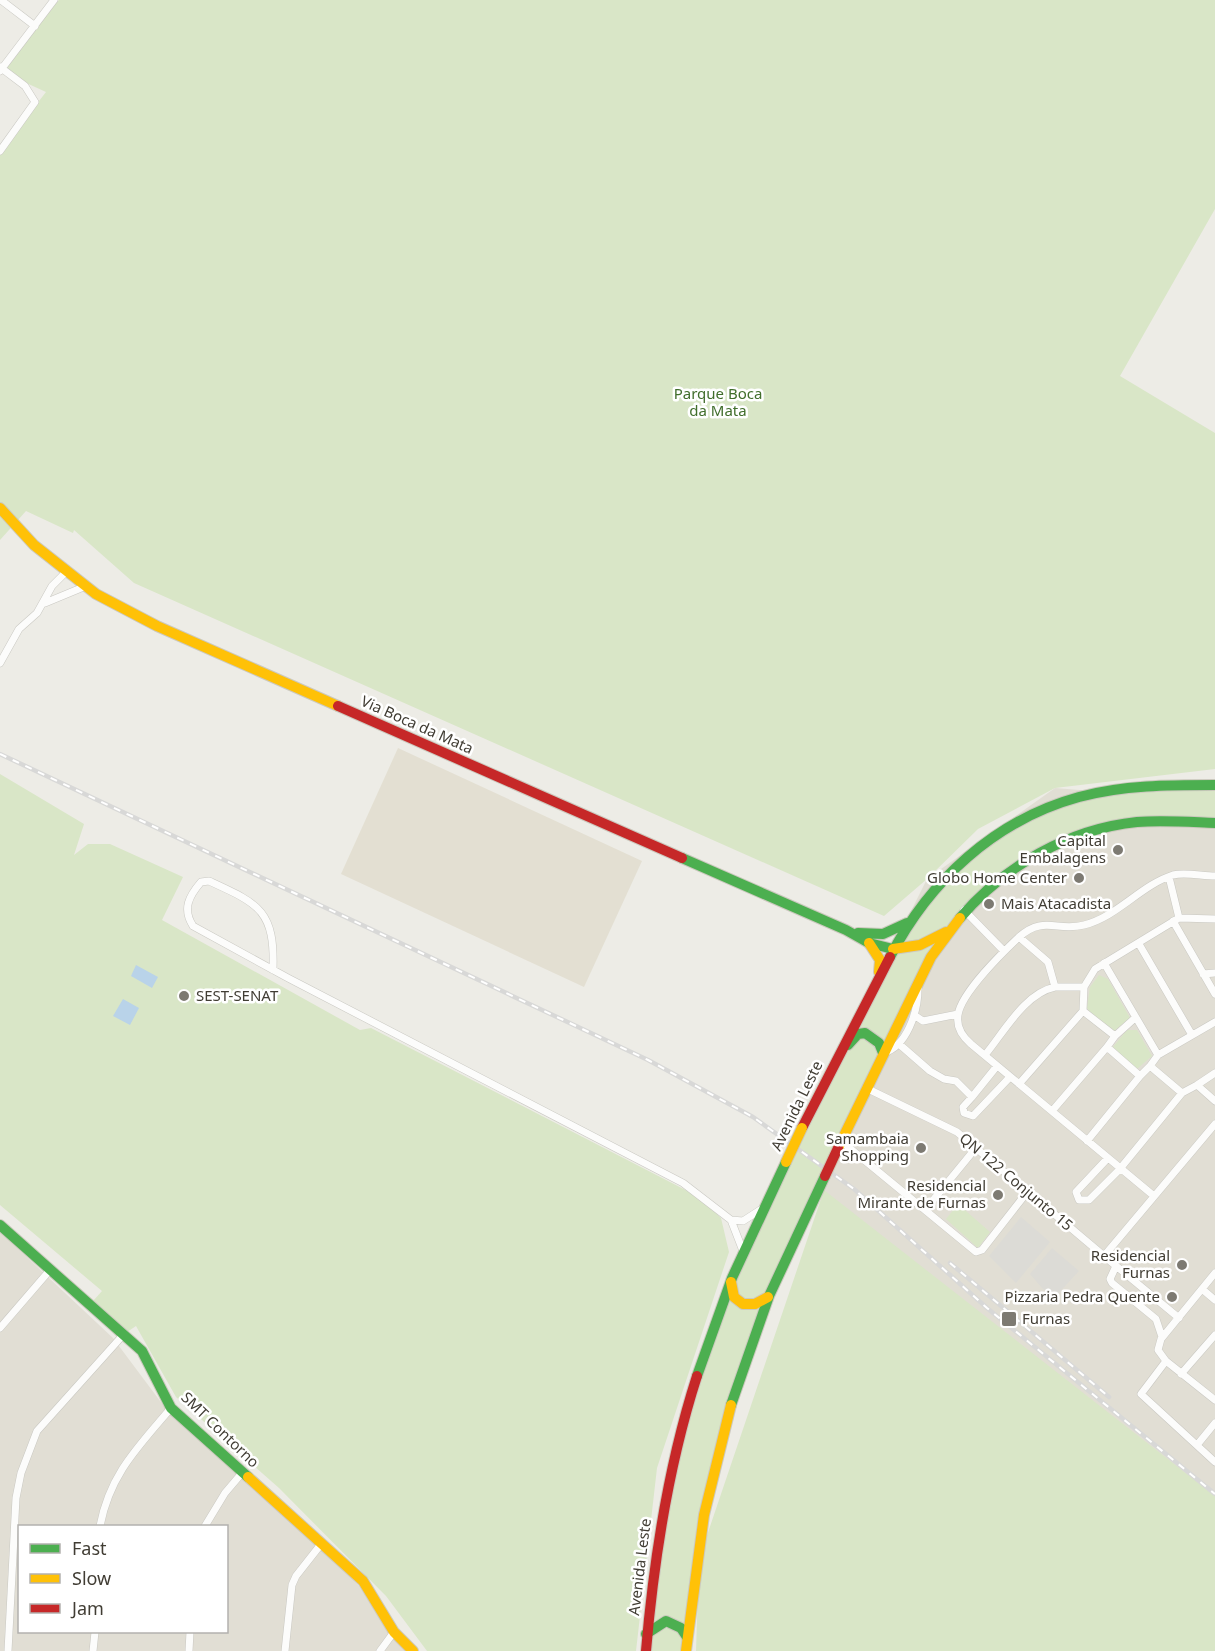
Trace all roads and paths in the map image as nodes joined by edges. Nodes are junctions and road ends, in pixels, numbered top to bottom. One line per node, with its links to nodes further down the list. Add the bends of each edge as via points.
1 (2, 0): 3 (street)
2 (54, 0): 3 (street)
3 (35, 26): 4 (street)
4 (1, 69): 5 (street, via 25,86 35,102)
5 (0, 151)
6 (4, 513): 7 (main road, Via Boca da Mata, via 34,545)
7 (67, 571): 8 (main road, Via Boca da Mata); 9 (street, via 52,586)
8 (86, 586): 9 (street); 19 (main road, Via Boca da Mata, via 157,626)
9 (45, 603): 10 (street, via 19,629)
10 (0, 663)
11 (1215, 785): 18 (main road, Avenida Leste, via 1121,787 1083,794 1045,808 1010,824 978,846 927,895)
12 (1215, 823): 15 (main road, via 1124,824 1090,832 1062,842 1010,871)
13 (1215, 876): 14 (street)
14 (1169, 877): 17 (street); 21 (street, via 1093,923 1038,924)
15 (963, 910): 20 (main road); 25 (street)
16 (1215, 919): 17 (street)
17 (1176, 920): 23 (street); 30 (street)
18 (907, 923): 19 (main road, Via Boca da Mata, via 875,936); 24 (main road, Avenida Leste)
19 (846, 930): 22 (main road, Via Boca da Mata)
20 (946, 932): 24 (main road, via 920,945); 31 (main road)
21 (1019, 937): 25 (street); 32 (street, via 1048,962)
22 (869, 943): 24 (main road, Via Boca da Mata); 28 (main road, via 880,960)
23 (1139, 944): 26 (street); 40 (street)
24 (893, 949): 28 (main road, Avenida Leste)
25 (1004, 951): 36 (street)
26 (1104, 963): 33 (street, via 1091,973); 38 (street)
27 (273, 970): 27 (street, via 274,944 263,912 257,905 209,881 201,882 186,908 194,926); 70 (street, via 683,1183)
28 (879, 973): 47 (main road, Avenida Leste)
29 (1215, 973): 30 (street)
30 (1203, 974): 34 (street)
31 (917, 981): 37 (street, via 918,1004); 44 (main road)
32 (1055, 987): 33 (street); 45 (street, via 1038,992)
33 (1084, 987): 35 (street)
34 (1215, 994)
35 (1083, 1011): 41 (street); 53 (street)
36 (958, 1014): 37 (street, via 922,1021); 45 (street, via 964,1038)
37 (914, 1015): 42 (street)
38 (1135, 1018): 41 (street); 46 (street)
39 (1215, 1022): 40 (street)
40 (1192, 1035): 46 (street)
41 (1115, 1036): 43 (street)
42 (899, 1044): 44 (street); 57 (street, via 930,1071 956,1081)
43 (1107, 1047): 51 (street); 59 (street)
44 (883, 1053): 47 (main road, via 873,1036 861,1033); 55 (main road)
45 (985, 1055): 48 (street)
46 (1158, 1055): 49 (street)
47 (837, 1059): 68 (main road, Avenida Leste, bridge)
48 (997, 1065): 52 (street); 57 (street)
49 (1150, 1066): 51 (street); 56 (street)
50 (1215, 1073): 54 (street)
51 (1140, 1076): 61 (street)
52 (1010, 1077): 53 (street); 57 (street, via 969,1116 963,1107)
53 (1019, 1084): 59 (street)
54 (1197, 1085): 56 (street); 58 (street)
55 (866, 1088): 62 (main road); 63 (street, QN 122 Conjunto 15, via 957,1132)
56 (1182, 1093): 65 (street)
57 (972, 1097)
58 (1215, 1101)
59 (1052, 1111): 61 (street)
60 (1215, 1124): 67 (street)
61 (1087, 1141): 64 (street)
62 (839, 1145): 69 (street); 79 (main road, bridge)
63 (975, 1149): 66 (street, QN 122 Conjunto 15); 69 (street)
64 (1107, 1159): 65 (street); 65 (street, via 1076,1192 1079,1200 1089,1200)
65 (1119, 1170): 67 (street)
66 (1028, 1191): 69 (street, via 982,1250 976,1252); 73 (street, QN 122 Conjunto 15)
67 (1154, 1196): 73 (street)
68 (766, 1204): 70 (street, via 743,1221); 72 (main road, Avenida Leste)
69 (925, 1210)
70 (732, 1220): 72 (street)
71 (0, 1225): 75 (main road, SMT Contorno)
72 (743, 1251): 77 (main road, Avenida Leste)
73 (1104, 1256): 74 (street, QN 122 Conjunto 15)
74 (1116, 1266): 81 (street, QN 122 Conjunto 15); 83 (street, via 1112,1282)
75 (50, 1270): 84 (street); 85 (main road, SMT Contorno)
76 (1215, 1273): 78 (street)
77 (731, 1279): 79 (main road, via 735,1299 742,1305 751,1306); 105 (main road, Avenida Leste, via 697,1372 675,1449)
78 (1202, 1289): 80 (street); 82 (street)
79 (769, 1297): 106 (main road, via 721,1441 701,1531)
80 (1215, 1300)
81 (1166, 1308): 82 (street, QN 122 Conjunto 15); 83 (street)
82 (1179, 1318): 87 (street)
83 (1156, 1319): 87 (street)
84 (0, 1328)
85 (124, 1334): 91 (main road, SMT Contorno, via 141,1351); 99 (street, via 37,1431 18,1485)
86 (1215, 1335): 89 (street)
87 (1162, 1337): 88 (street, via 1158,1350)
88 (1166, 1361): 89 (street); 93 (street, via 1141,1394)
89 (1181, 1374): 90 (street)
90 (1214, 1397)
91 (171, 1408): 95 (main road, SMT Contorno); 96 (street, via 122,1467)
92 (1215, 1423): 93 (street)
93 (1197, 1445): 94 (street)
94 (1215, 1462)
95 (242, 1473): 97 (street); 98 (main road, SMT Contorno)
96 (101, 1525)
97 (206, 1525)
98 (322, 1544): 102 (main road, SMT Contorno, via 363,1581); 110 (street, via 292,1586)
99 (15, 1580): 101 (street)
100 (0, 1618): 101 (street)
101 (9, 1619): 107 (street)
102 (394, 1632): 111 (street); 112 (main road, SMT Contorno)
103 (95, 1633): 108 (street)
104 (190, 1633): 109 (street)
105 (646, 1634): 106 (main road, via 666,1621 681,1628); 113 (main road, Avenida Leste)
106 (687, 1637): 114 (main road)
107 (8, 1651)
108 (93, 1651)
109 (189, 1651)
110 (285, 1651)
111 (380, 1651)
112 (413, 1651)
113 (645, 1651)
114 (686, 1651)

